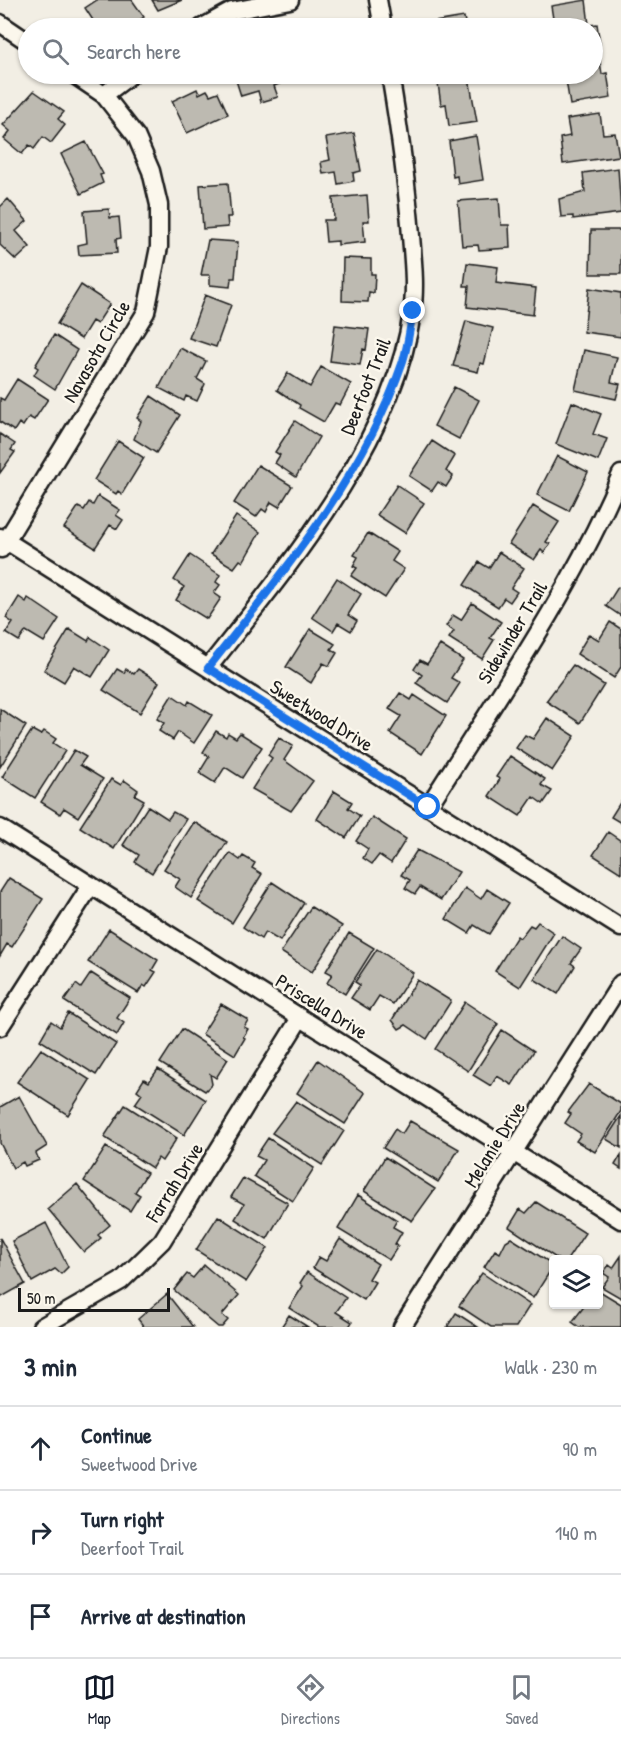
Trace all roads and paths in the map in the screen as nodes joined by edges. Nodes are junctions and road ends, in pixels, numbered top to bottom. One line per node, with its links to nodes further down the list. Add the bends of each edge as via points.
1 (290, 0): 3 (street, via 232,11)
2 (378, 0): 4 (street)
3 (219, 18)
4 (381, 18)
5 (2, 30): 6 (street)
6 (18, 37)
7 (88, 84): 10 (street, Navasota Circle)
8 (119, 84): 10 (street)
9 (392, 84): 13 (street, Deerfoot Trail, via 406,171 414,270 413,311 403,360 357,460 299,552)
10 (104, 95): 12 (street, Navasota Circle, via 136,136 151,171 159,205 159,247 146,312)
11 (621, 474): 14 (street, Sidewinder Trail, via 569,577)
12 (2, 543): 13 (street, Sweetwood Drive)
13 (208, 668): 14 (street, Sweetwood Drive)
14 (428, 807): 17 (street, Sweetwood Drive)
15 (0, 828): 16 (street, Priscella Drive)
16 (91, 885): 19 (street, Priscella Drive); 20 (street)
17 (621, 928)
18 (621, 983): 21 (street, Melanie Drive)
19 (300, 1018): 21 (street, Priscella Drive); 23 (street, Farrah Drive, via 162,1241 121,1281)
20 (0, 1027)
21 (513, 1152): 22 (street, Priscella Drive); 24 (street, Melanie Drive)
22 (621, 1220)
23 (41, 1327)
24 (402, 1327)

